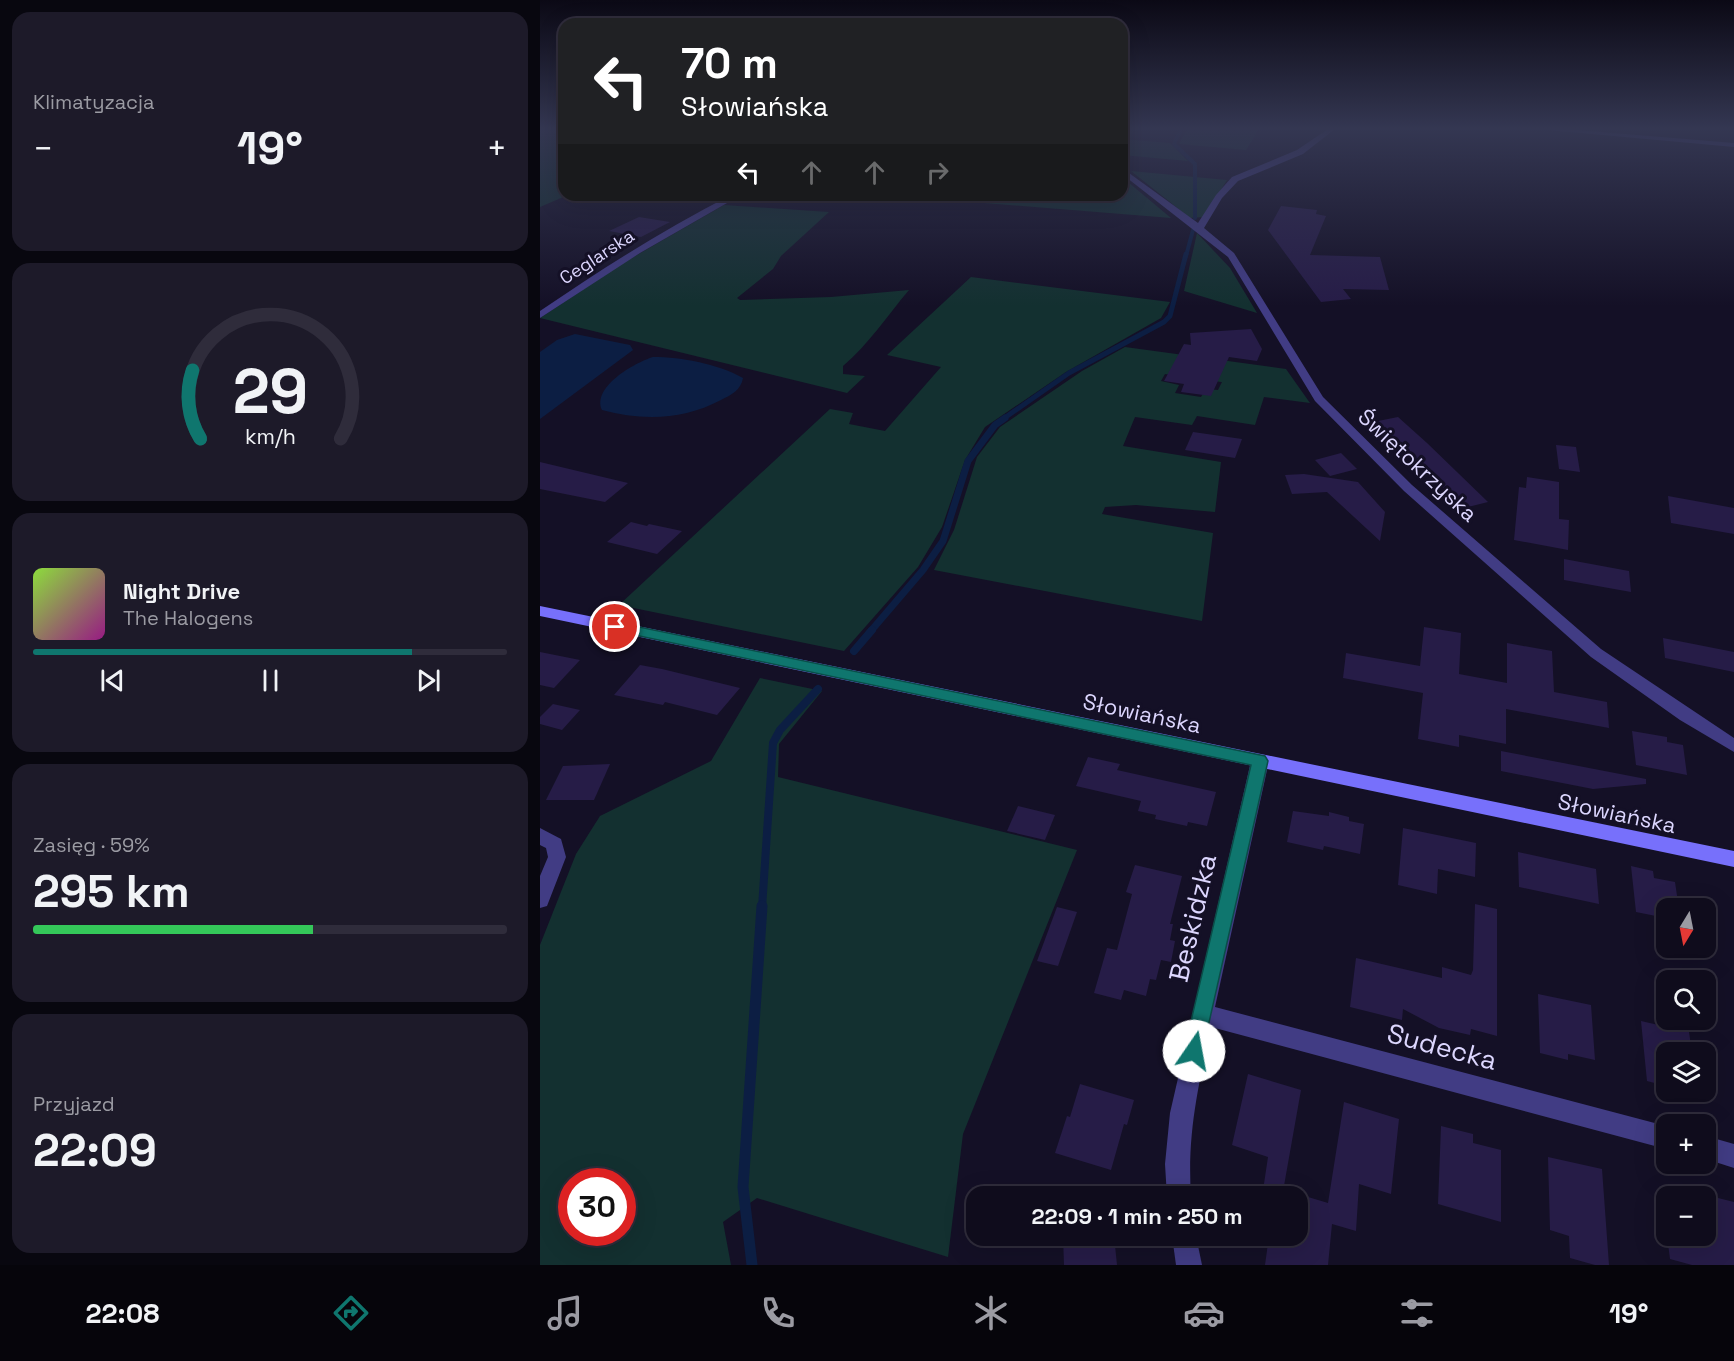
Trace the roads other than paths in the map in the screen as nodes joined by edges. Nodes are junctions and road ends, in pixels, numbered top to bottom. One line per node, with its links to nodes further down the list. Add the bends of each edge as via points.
1 (1147, 188): 4 (street, Świętokrzyska)
2 (1227, 188): 4 (street)
3 (725, 201): 5 (street, Ceglarska, via 623,258)
4 (1200, 226): 7 (street, Świętokrzyska, via 1231,255 1319,399 1408,488 1596,654)
5 (540, 315)
6 (540, 611): 8 (street, Słowiańska)
7 (1734, 747)
8 (1260, 761): 10 (street, Słowiańska); 12 (street, Beskidzka)
9 (540, 836): 11 (street, via 554,843 557,856)
10 (1734, 859)
11 (540, 900)
12 (1202, 1014): 13 (street, Sudecka); 16 (street, Beskidzka, via 1181,1113)
13 (1656, 1135)
14 (1716, 1151): 15 (street)
15 (1734, 1156)
16 (1178, 1186)
17 (1186, 1246): 18 (street)
18 (1189, 1265)

